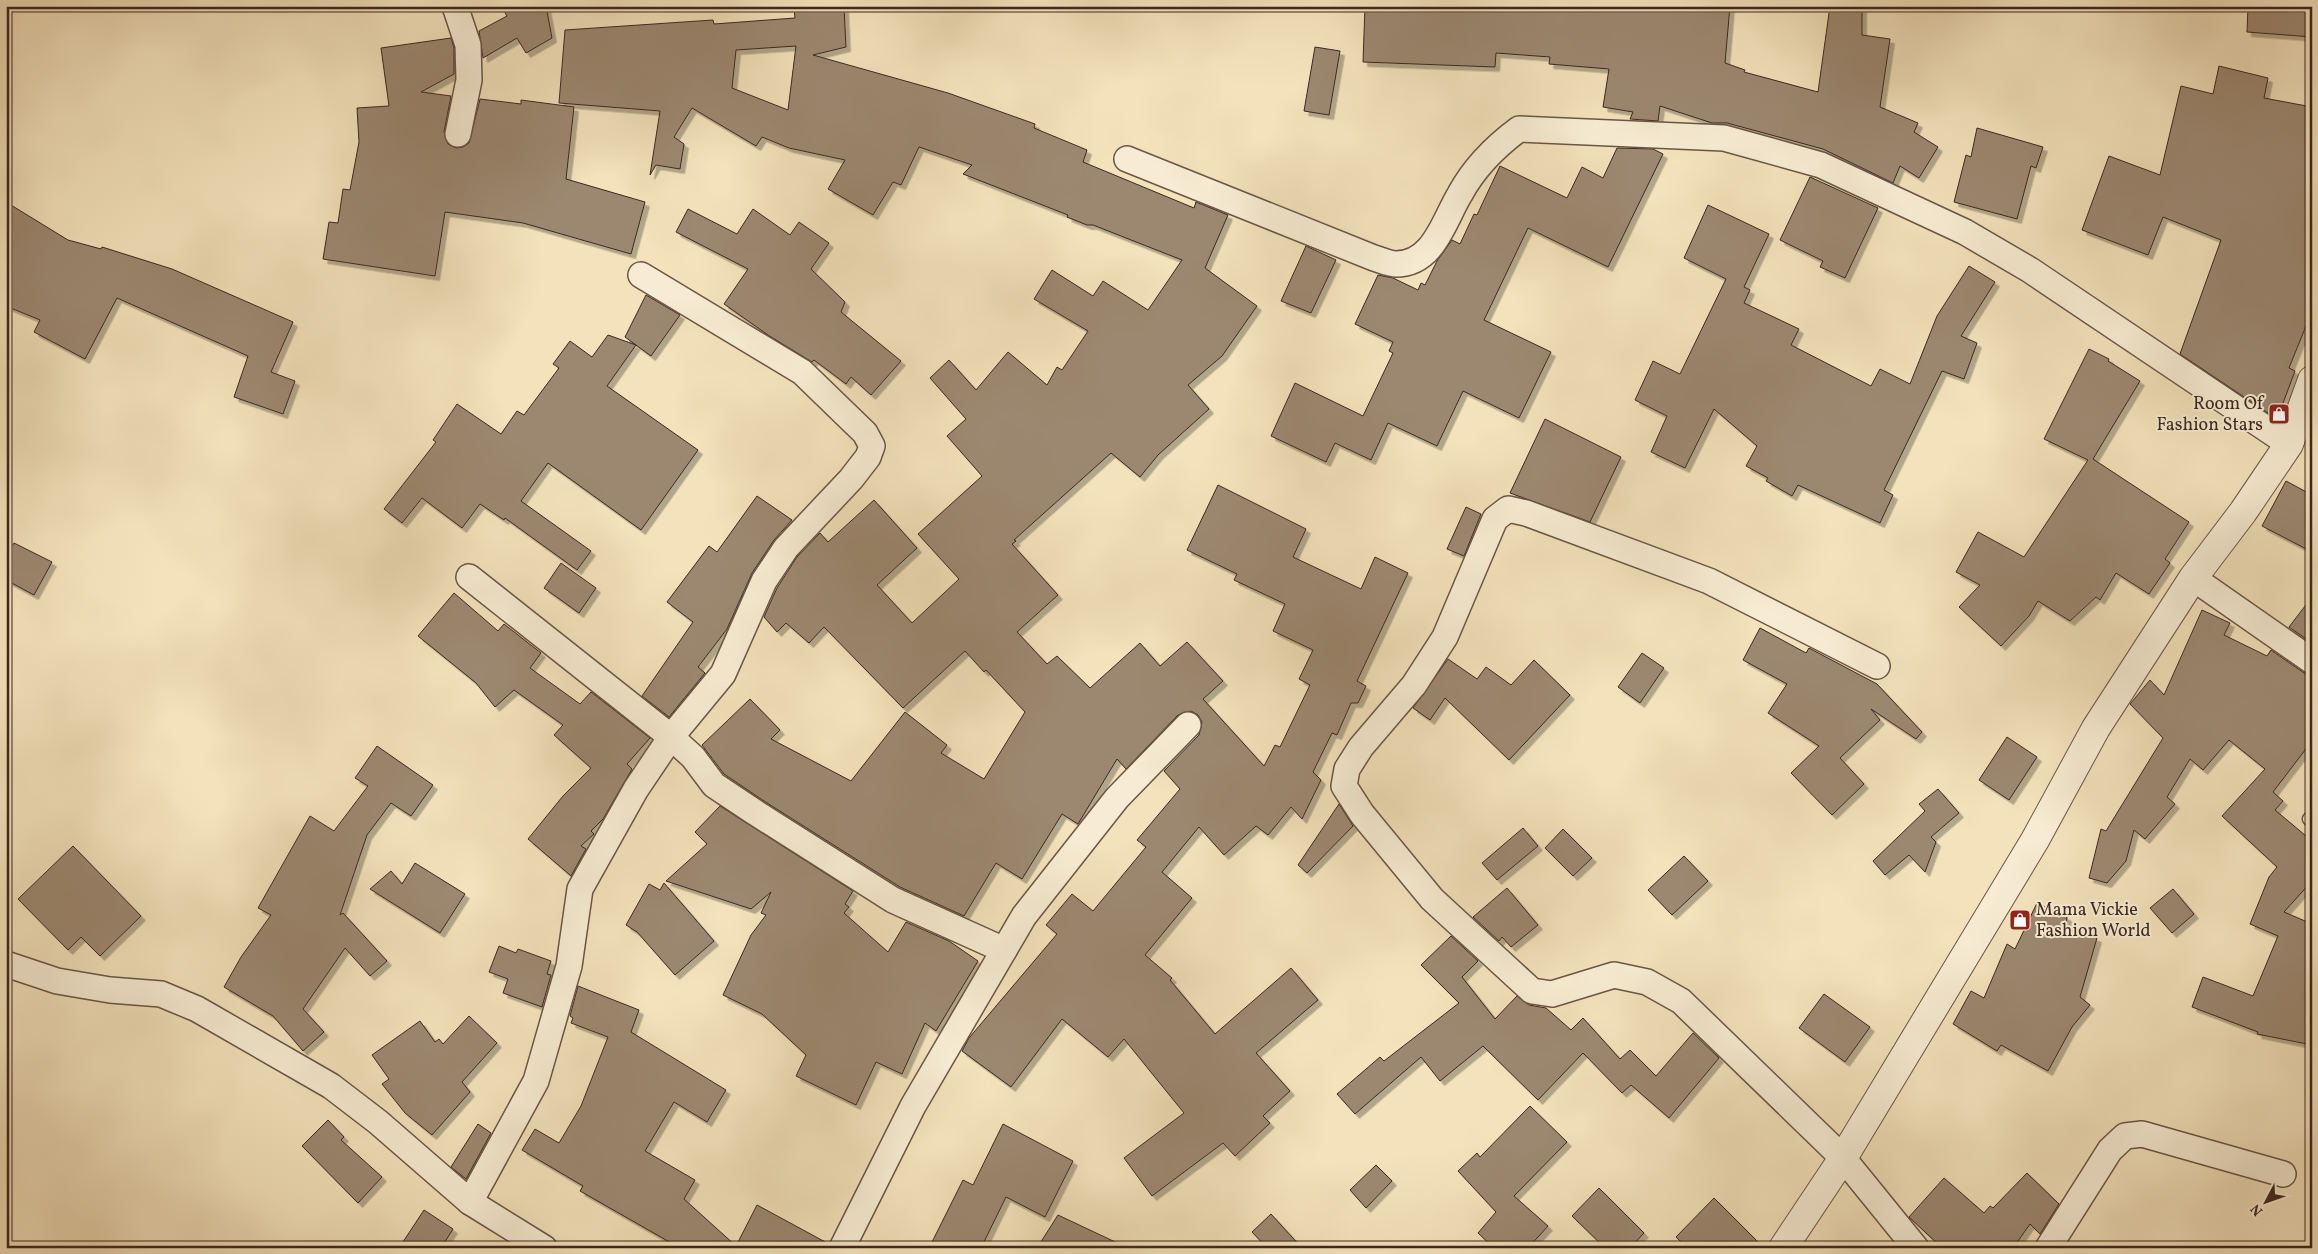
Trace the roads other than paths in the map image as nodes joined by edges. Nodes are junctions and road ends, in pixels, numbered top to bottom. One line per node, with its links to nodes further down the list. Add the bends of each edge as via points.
1 (455, 6): 2 (street, via 468,46 469,80)
2 (458, 134)
3 (1127, 159): 6 (street, via 1396,264 1411,262 1432,248 1460,192 1496,146 1519,129 1724,138 1821,165 1965,232 2030,270)
4 (642, 275): 12 (street, via 802,372 865,433 872,446 868,457 851,479 786,548 764,581 723,674)
5 (2312, 380): 6 (street)
6 (2289, 444): 8 (street)
7 (469, 577): 12 (street)
8 (2193, 578): 9 (street); 15 (street, via 2096,728 2035,840)
9 (2312, 661)
10 (1877, 666): 15 (street, via 1708,581 1508,509 1495,519 1445,637 1414,685 1346,769 1344,786 1362,814 1432,898 1532,991 1552,994 1614,975 1647,982 1681,1000)
11 (1188, 725): 13 (street, via 1117,798 1024,916)
12 (671, 737): 13 (street, via 714,785 764,818 893,900); 17 (street, via 636,789 580,889 569,966 536,1081)
13 (1004, 950): 19 (street, via 913,1106)
14 (6, 964): 17 (street, via 57,981 162,994 197,1009 332,1086)
15 (1844, 1158): 20 (street); 21 (street)
16 (2283, 1174): 22 (street, via 2142,1134 2125,1136 2110,1150)
17 (470, 1202): 18 (street)
18 (544, 1248)
19 (842, 1248)
20 (1783, 1248)
21 (1916, 1248)
22 (2048, 1248)

